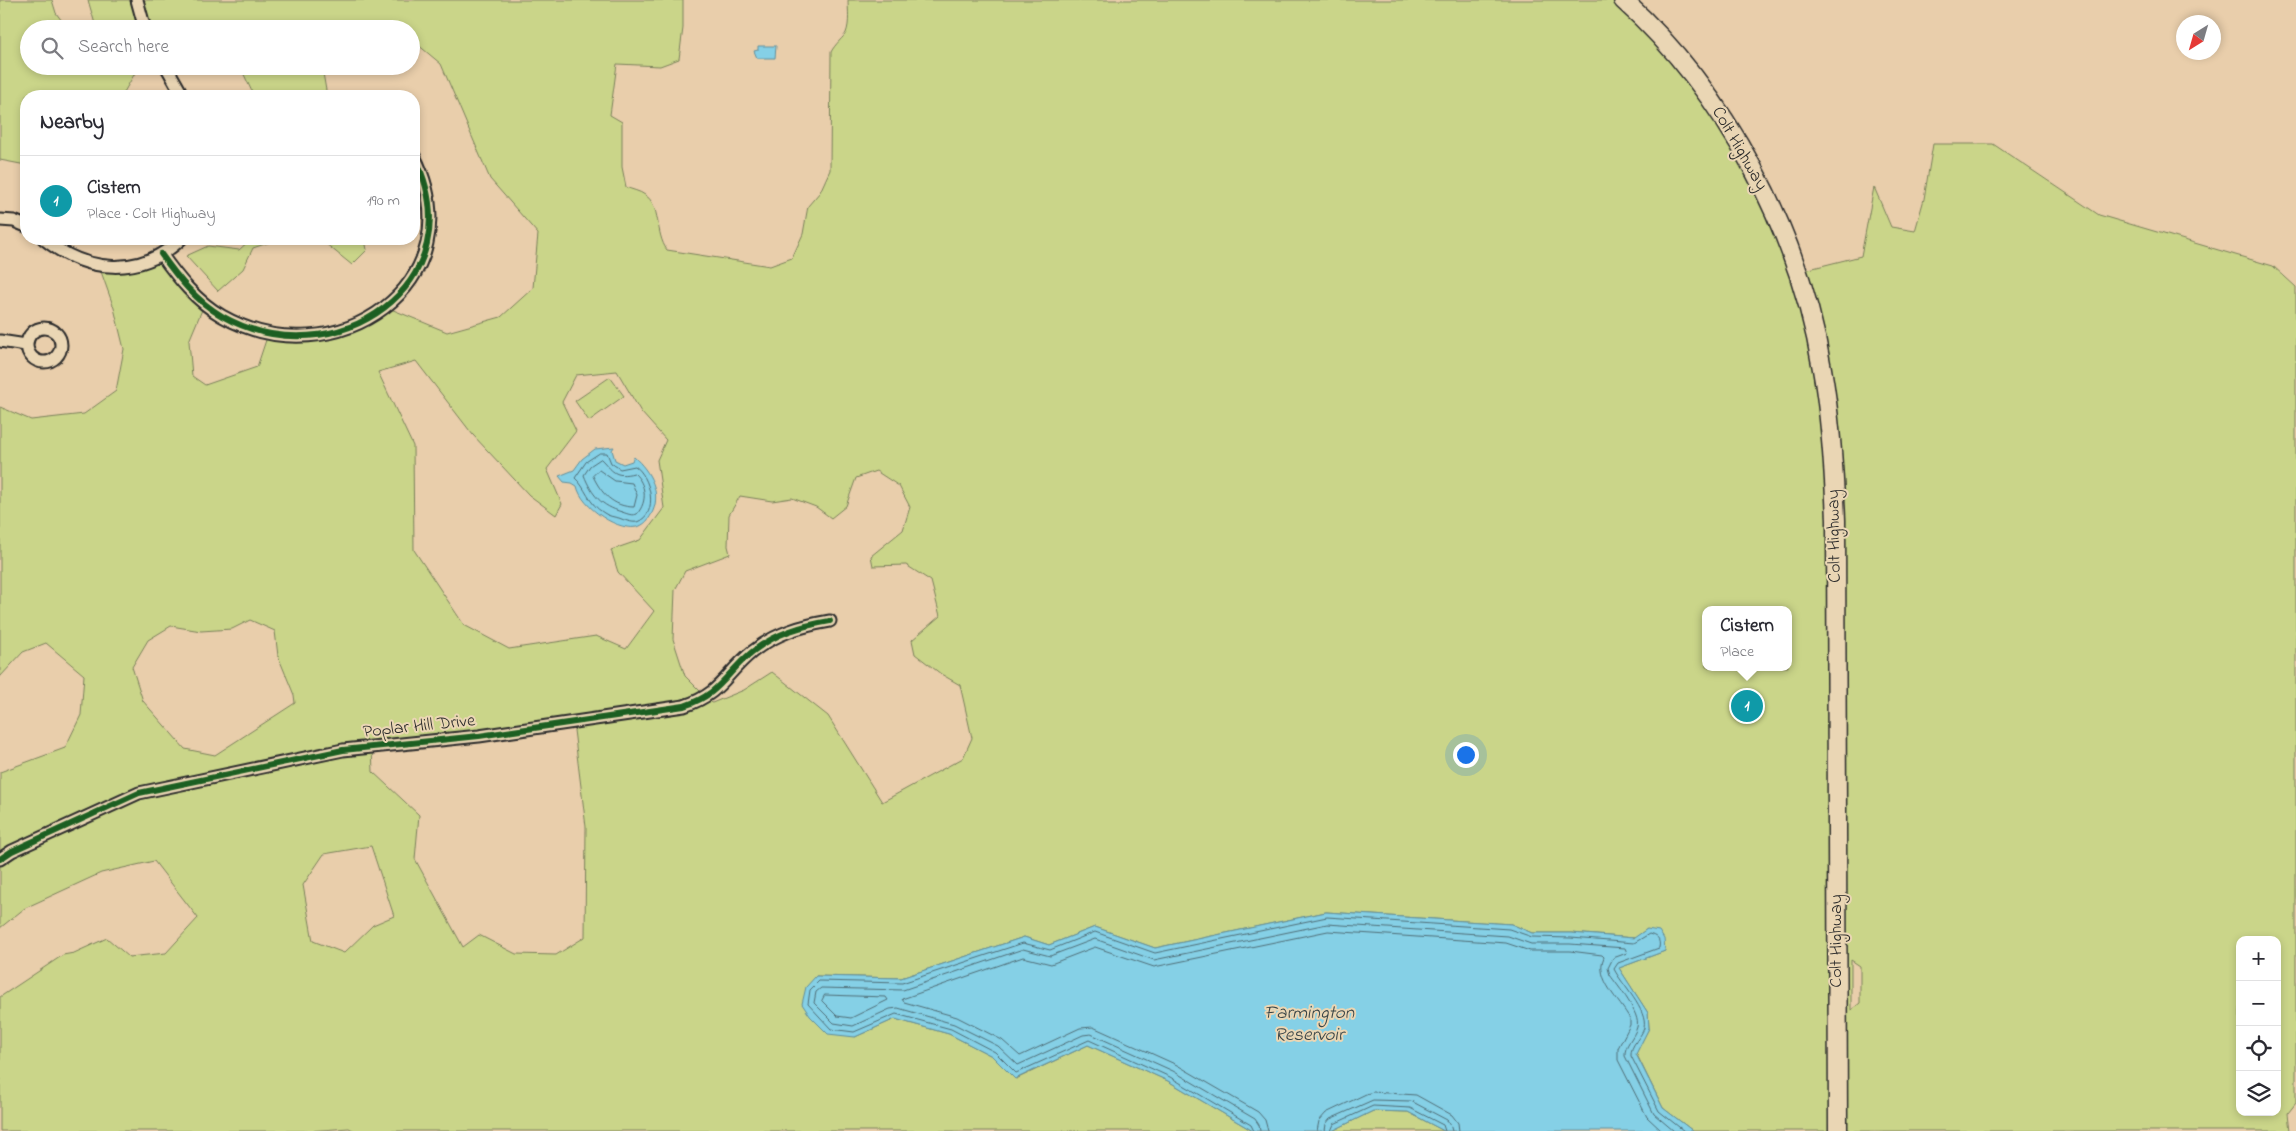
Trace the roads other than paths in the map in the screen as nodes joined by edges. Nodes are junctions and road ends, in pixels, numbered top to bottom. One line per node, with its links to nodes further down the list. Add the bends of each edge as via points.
1 (137, 0): 3 (street)
2 (1623, 0): 16 (highway, Colt Highway, via 1653,29 1698,84 1719,112 1755,173 1794,263 1822,369 1836,520)
3 (143, 20)
4 (171, 75): 5 (street)
5 (180, 90)
6 (420, 170): 11 (street, via 428,188 430,232 414,273 386,307 347,329 327,334 282,336 242,326 204,305)
7 (0, 220): 8 (street)
8 (20, 224)
9 (53, 245): 11 (street, via 67,255 99,266 132,265)
10 (173, 245): 11 (street)
11 (161, 254)
12 (0, 341): 13 (street)
13 (26, 345)
14 (830, 621): 15 (street, Poplar Hill Drive, via 776,636 752,652 709,696 684,706 479,736 343,750 139,793)
15 (0, 859)
16 (1838, 1131)

